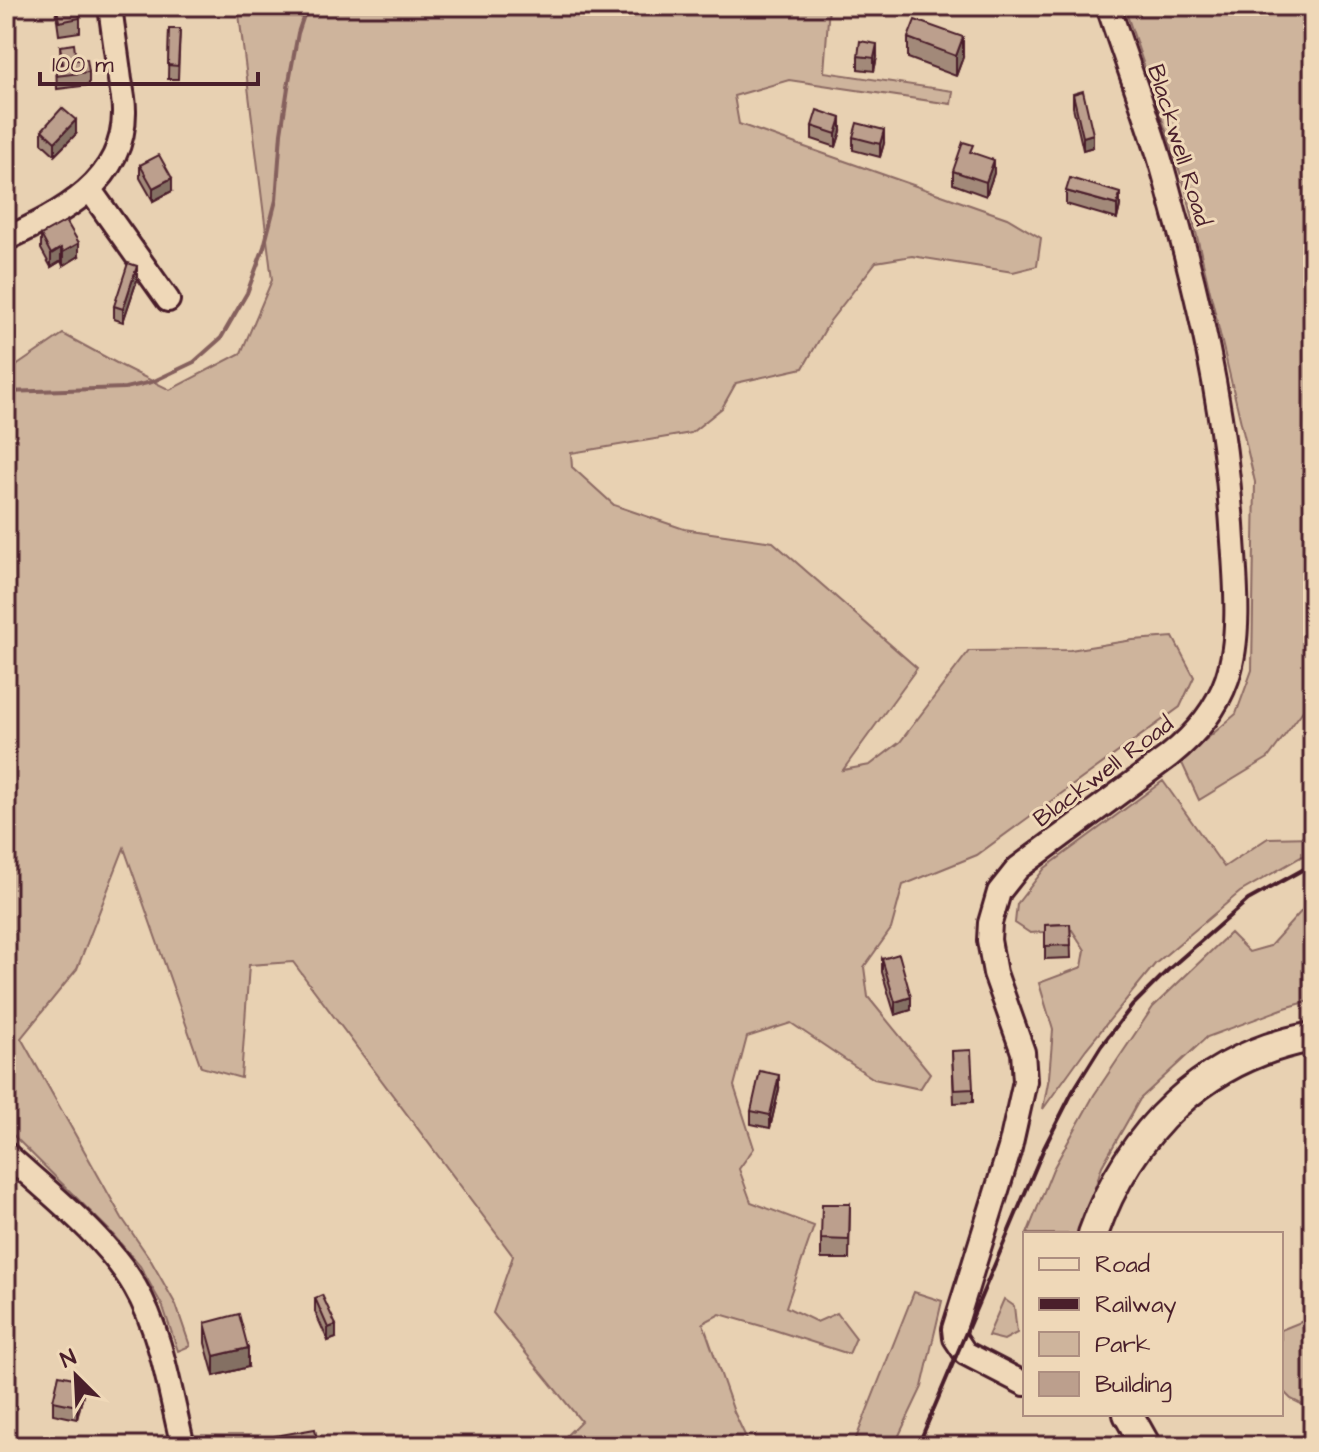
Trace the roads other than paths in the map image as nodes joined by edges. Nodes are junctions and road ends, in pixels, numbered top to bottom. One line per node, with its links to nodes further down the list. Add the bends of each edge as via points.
1 (110, 6): 3 (street, via 124,110 122,132 104,173)
2 (1108, 6): 11 (street, Blackwell Road, via 1156,146 1212,365 1231,498 1235,632 1227,680 1204,722 1169,756 1018,868 994,907 991,957 1023,1052 1025,1081 1010,1148 954,1329 965,1353)
3 (90, 190): 4 (street); 5 (street)
4 (6, 239)
5 (168, 300)
6 (1313, 1037): 9 (main road, via 1252,1054 1189,1091 1130,1157)
7 (1313, 1051): 10 (main road, via 1245,1072 1185,1112 1142,1163)
8 (6, 1154): 14 (street, via 98,1239 135,1287 157,1342)
9 (1094, 1232)
10 (1112, 1232)
11 (1023, 1383)
12 (1111, 1416): 15 (main road)
13 (1129, 1416): 16 (main road)
14 (183, 1446)
15 (1126, 1446)
16 (1146, 1446)

